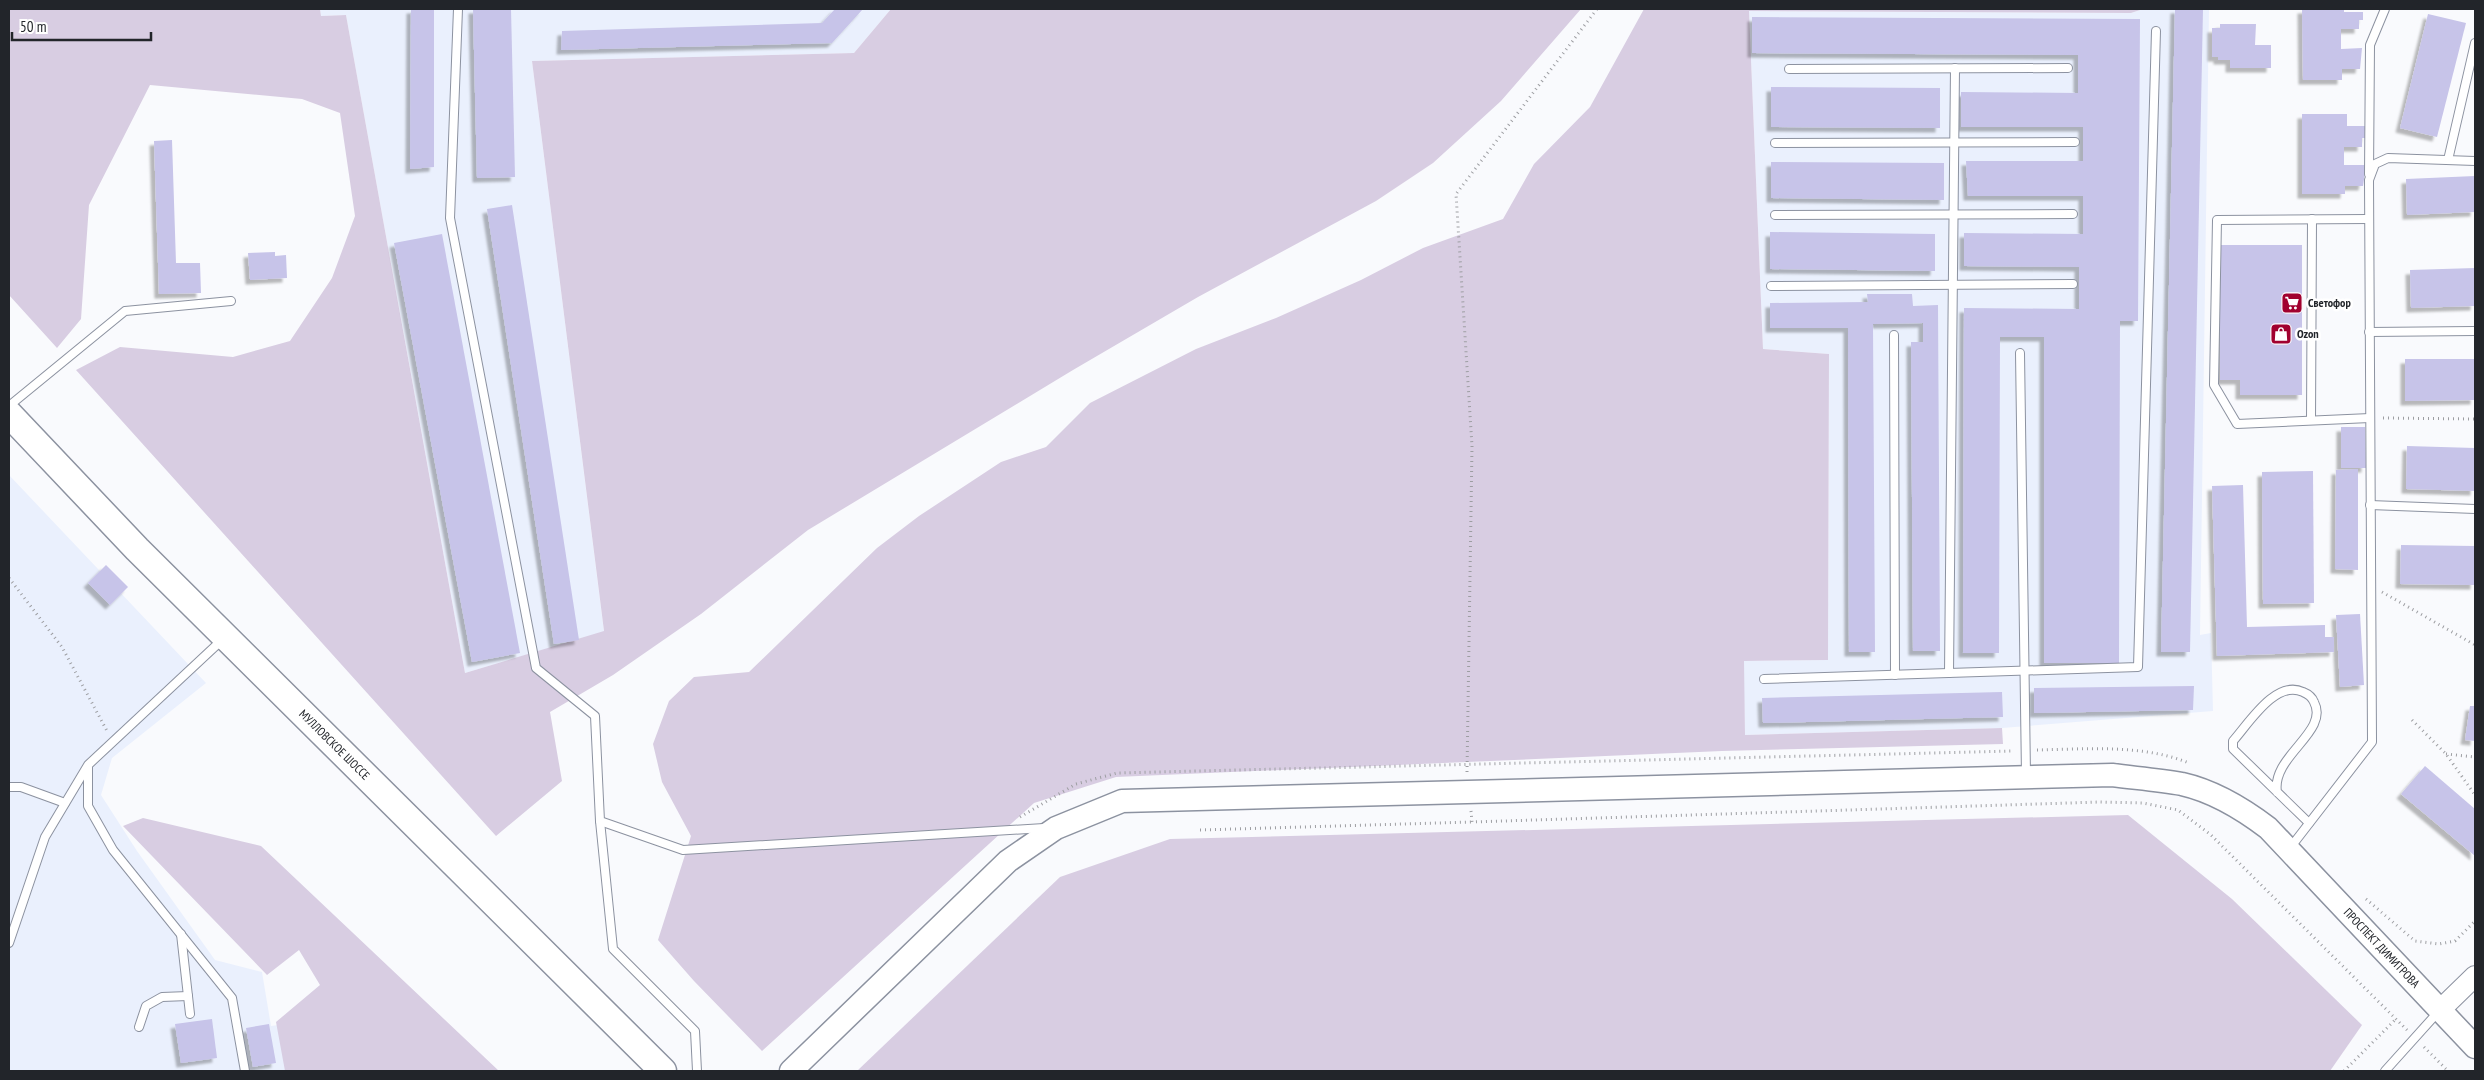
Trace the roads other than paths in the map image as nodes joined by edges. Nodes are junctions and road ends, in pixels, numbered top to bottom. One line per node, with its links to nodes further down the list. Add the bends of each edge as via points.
1 (458, 9): 43 (lane, via 450,218 536,668 595,716)
2 (2385, 9): 13 (lane, via 2370,45)
3 (2156, 31): 34 (lane, via 2138,666)
4 (2475, 44): 11 (lane)
5 (1954, 68): 6 (lane); 7 (lane); 10 (lane)
6 (2068, 68)
7 (1789, 69)
8 (2075, 142): 10 (lane)
9 (1776, 144): 10 (lane)
10 (1954, 144): 16 (lane)
11 (2448, 160): 12 (lane); 13 (lane, via 2388,158 2375,164)
12 (2475, 160)
13 (2369, 180): 18 (lane)
14 (2073, 214): 16 (lane)
15 (1776, 215): 16 (lane)
16 (1953, 215): 20 (lane)
17 (2312, 219): 18 (lane); 30 (lane); 30 (lane, via 2217,220 2214,384 2237,424)
18 (2369, 219): 24 (lane)
19 (2073, 284): 20 (lane)
20 (1952, 285): 21 (lane); 35 (lane)
21 (1771, 286)
22 (231, 301): 27 (lane, via 125,311)
23 (2475, 331): 24 (lane)
24 (2369, 332): 29 (lane)
25 (1894, 335): 36 (lane)
26 (2020, 353): 34 (lane)
27 (9, 406)
28 (9, 414): 33 (highway, МУЛЛОВСКОЕ ШОССЕ, via 130,542)
29 (2370, 418): 30 (lane); 31 (lane)
30 (2311, 420)
31 (2370, 505): 32 (lane); 44 (lane, via 2372,742)
32 (2475, 509)
33 (226, 636): 38 (lane); 56 (highway, МУЛЛОВСКОЕ ШОССЕ)
34 (2025, 670): 35 (lane); 39 (lane)
35 (1949, 673): 36 (lane)
36 (1895, 675): 37 (lane)
37 (1764, 679)
38 (88, 765): 42 (lane); 47 (lane, via 88,806 113,850)
39 (2026, 776): 45 (main road, ПРОСПЕКТ ДИМИТРОВА, via 1122,801); 46 (main road, ПРОСПЕКТ ДИМИТРОВА, via 2112,774 2183,784 2245,810)
40 (9, 787): 42 (lane, via 21,787)
41 (2277, 792): 41 (lane, via 2233,748 2233,741 2272,696 2283,690 2297,689 2315,702 2315,725 2281,768 2275,781); 44 (lane)
42 (65, 803): 48 (lane, via 45,836)
43 (600, 821): 45 (lane, via 683,850); 57 (lane, via 614,949 695,1030)
44 (2309, 823): 46 (lane)
45 (1056, 828): 58 (main road, ПРОСПЕКТ ДИМИТРОВА, via 1008,861)
46 (2290, 848): 51 (main road, ПРОСПЕКТ ДИМИТРОВА)
47 (181, 934): 50 (lane); 55 (lane, via 232,998)
48 (9, 943)
49 (2475, 976): 51 (street)
50 (188, 996): 52 (lane); 53 (lane, via 162,997 146,1006)
51 (2440, 1010): 54 (main road, ПРОСПЕКТ ДИМИТРОВА); 59 (lane)
52 (190, 1014)
53 (139, 1028)
54 (2475, 1047)
55 (245, 1071)
56 (663, 1071)
57 (698, 1071)
58 (791, 1071)
59 (2385, 1071)

